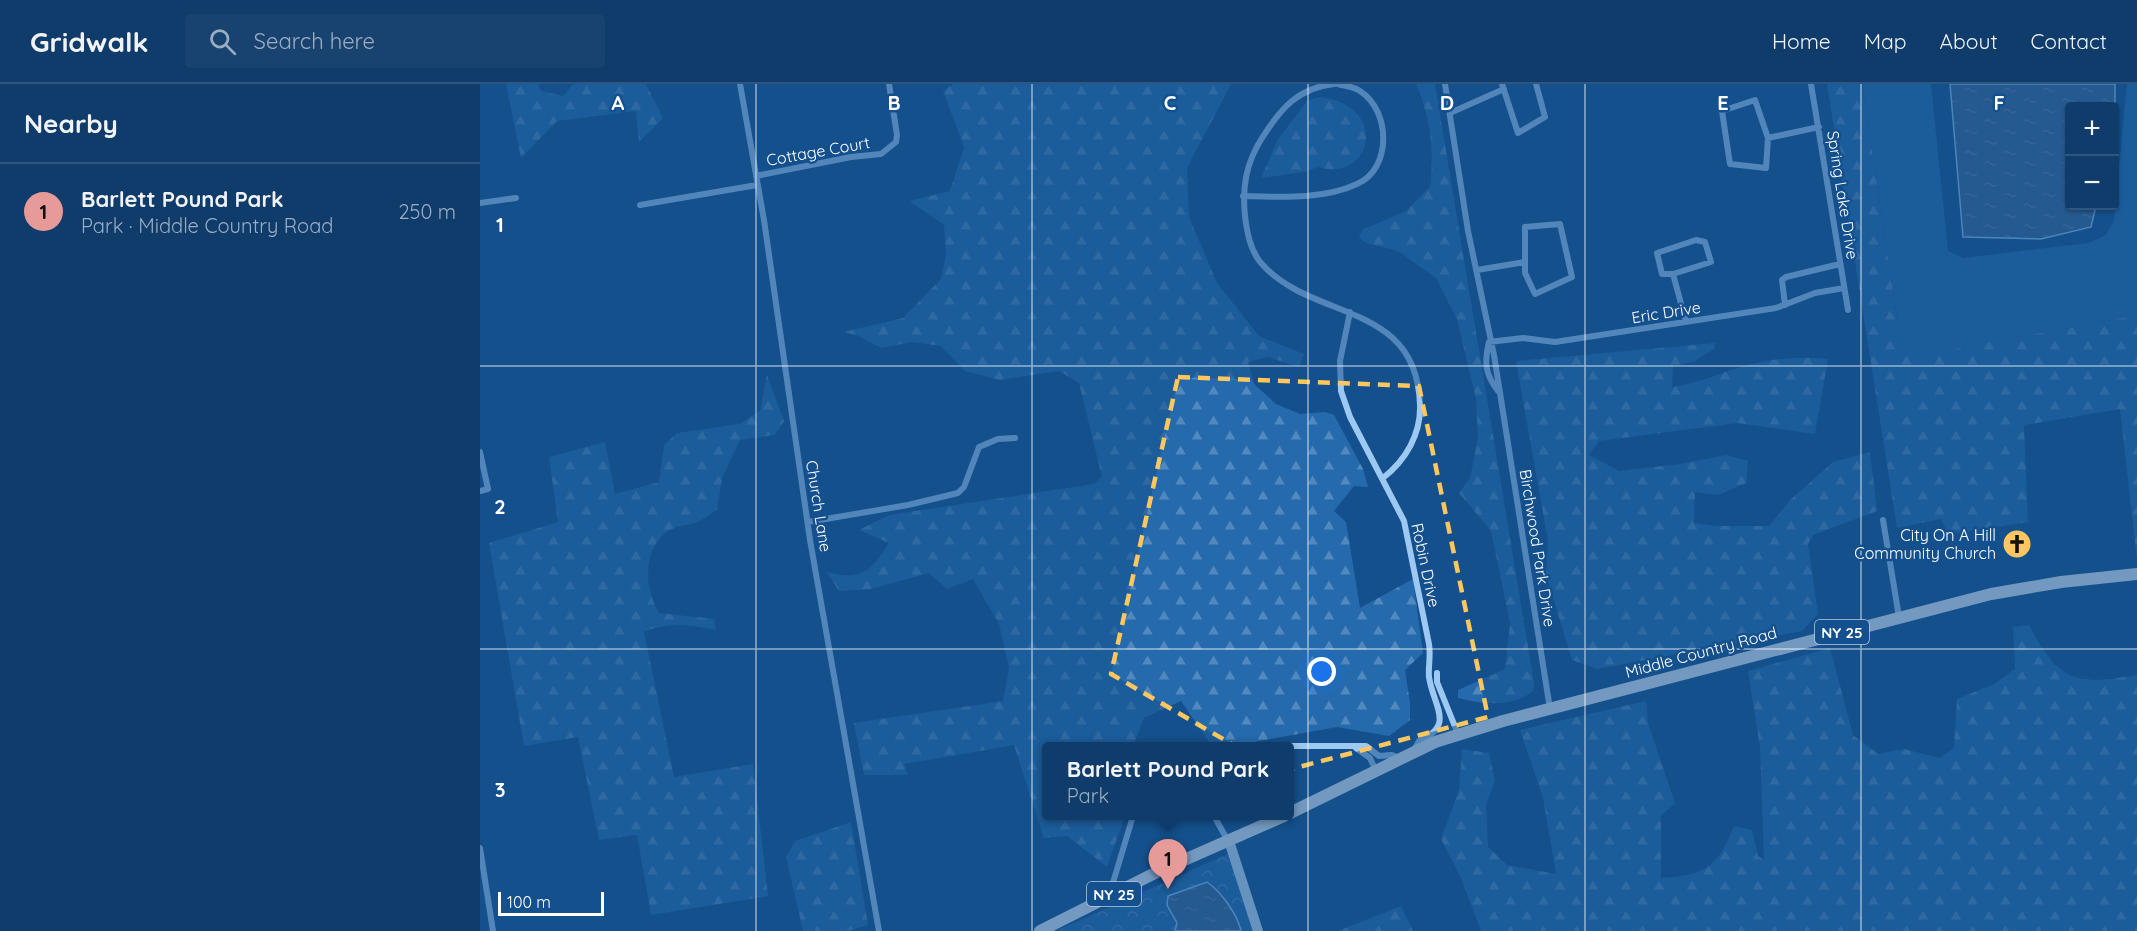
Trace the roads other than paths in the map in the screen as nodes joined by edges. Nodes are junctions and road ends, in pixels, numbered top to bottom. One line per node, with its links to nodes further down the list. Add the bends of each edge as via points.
1 (740, 84): 11 (street, Church Lane)
2 (889, 84): 11 (street, Cottage Court, via 897,135 896,142 885,152)
3 (1336, 84): 13 (street, via 1313,87 1292,100 1249,159); 13 (street, via 1360,90 1376,109 1384,130 1373,173 1358,184 1332,192)
4 (1445, 84): 8 (street, Birchwood Park Drive)
5 (1536, 84): 7 (street, via 1545,117 1518,133)
6 (1811, 84): 9 (street, Spring Lake Drive)
7 (1503, 87): 8 (street)
8 (1450, 113): 19 (street, Birchwood Park Drive)
9 (1819, 127): 10 (street); 18 (street, Spring Lake Drive)
10 (1768, 138): 10 (street, via 1755,100 1722,111 1730,164 1766,168)
11 (756, 176): 12 (street, Church Lane)
12 (757, 185): 16 (street); 33 (street, Church Lane)
13 (1243, 196): 24 (street, via 1248,236 1260,262 1306,294)
14 (516, 198): 15 (street)
15 (480, 203)
16 (640, 205)
17 (1525, 262): 17 (street, via 1525,273 1535,294 1572,277 1560,224 1525,227); 19 (street)
18 (1840, 264): 21 (street, Spring Lake Drive); 22 (street, via 1786,277 1782,280)
19 (1477, 270): 26 (street, Birchwood Park Drive)
20 (1673, 274): 20 (street, via 1711,261 1706,242 1696,240 1657,253 1662,274); 25 (street)
21 (1844, 288): 22 (street, Eric Drive, via 1815,293); 23 (street, Spring Lake Drive)
22 (1785, 305): 25 (street, Eric Drive)
23 (1848, 310)
24 (1350, 312): 30 (street, Robin Drive, via 1340,361 1341,391 1350,417); 30 (street, via 1378,324 1399,344 1414,369 1420,393 1421,421 1410,448 1397,468)
25 (1686, 322): 26 (street, Eric Drive, via 1549,343 1523,338)
26 (1489, 342): 27 (street, Birchwood Park Drive, via 1499,363); 27 (street, Birchwood Park Drive, via 1487,372)
27 (1498, 391): 37 (street, Birchwood Park Drive)
28 (1015, 438): 33 (street, via 998,439 979,447 958,493)
29 (480, 452): 31 (street, via 488,489)
30 (1383, 478): 36 (street, Robin Drive, via 1404,521)
31 (482, 491)
32 (1883, 520): 35 (street)
33 (808, 522): 52 (street, Church Lane)
34 (2137, 574): 35 (main road, Middle Country Road / NY 25, via 2026,587)
35 (1899, 617): 37 (main road, Middle Country Road / NY 25)
36 (1431, 662): 38 (street, Robin Drive); 41 (street, Robin Drive, via 1429,675 1440,722 1431,736 1419,741)
37 (1550, 709): 38 (main road, Middle Country Road / NY 25)
38 (1458, 735): 41 (main road, Middle Country Road / NY 25)
39 (1294, 747): 40 (street)
40 (1356, 748): 42 (street, via 1366,746 1379,756); 43 (street, via 1370,758)
41 (1414, 752): 42 (main road, Middle Country Road / NY 25)
42 (1401, 758): 43 (main road, Middle Country Road / NY 25)
43 (1376, 771): 44 (main road, Middle Country Road / NY 25)
44 (1294, 811)
45 (1132, 820): 50 (street)
46 (1216, 820): 48 (street)
47 (1275, 820): 48 (main road, NY 25)
48 (1228, 841): 50 (main road, NY 25); 54 (street)
49 (480, 848): 51 (street)
50 (1108, 897): 53 (main road, NY 25)
51 (494, 931)
52 (879, 931)
53 (1040, 931)
54 (1258, 931)

